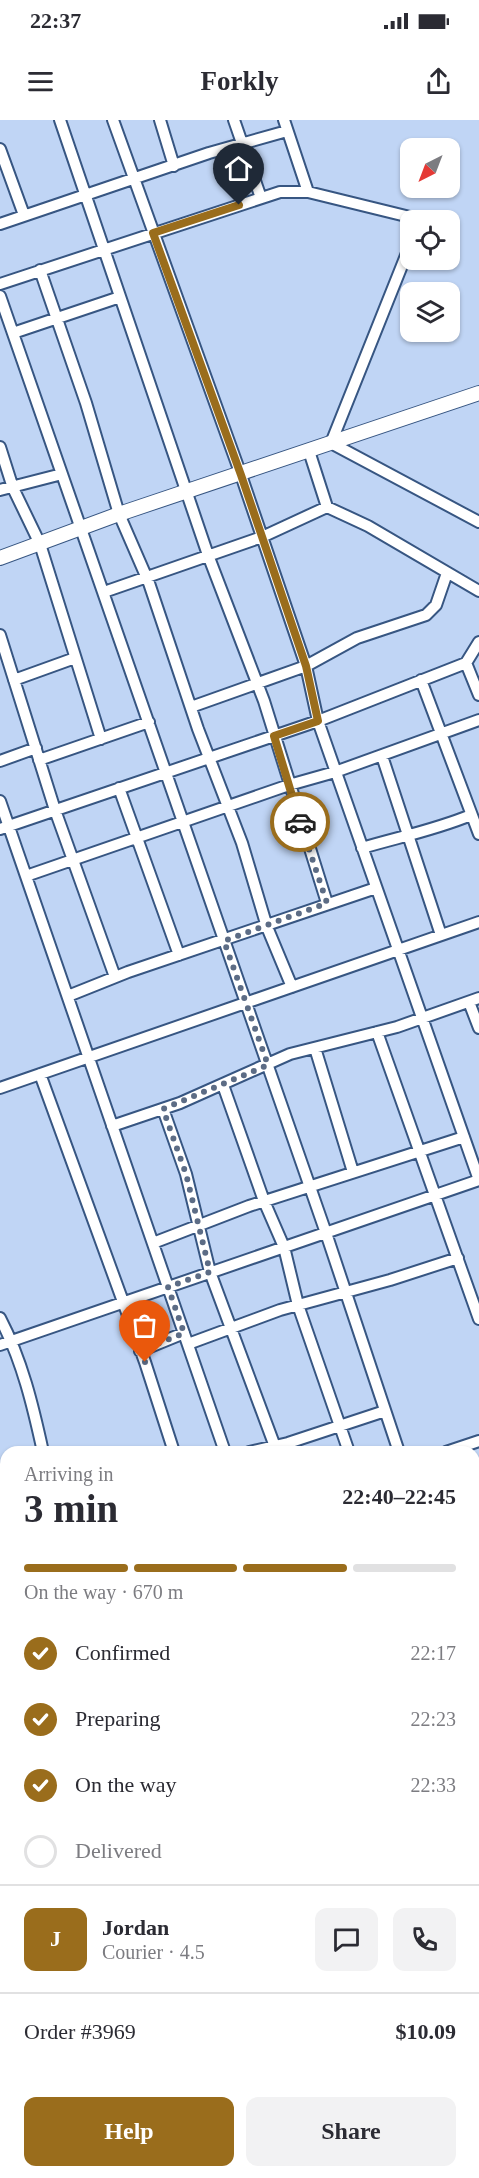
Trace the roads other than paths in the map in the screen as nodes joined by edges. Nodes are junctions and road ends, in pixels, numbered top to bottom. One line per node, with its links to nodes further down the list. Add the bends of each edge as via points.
1 (60, 120): 12 (street)
2 (113, 120): 10 (street)
3 (160, 120): 8 (street)
4 (234, 120): 6 (street)
5 (286, 125): 6 (street); 11 (street)
6 (242, 144): 8 (street); 13 (street)
7 (0, 149): 9 (street)
8 (174, 166): 10 (street)
9 (4, 174): 14 (street)
10 (134, 180): 12 (street); 17 (street)
11 (308, 192): 13 (street, via 280,192); 15 (street)
12 (85, 196): 14 (street); 18 (street)
13 (261, 198): 17 (street)
14 (24, 215): 16 (street)
15 (400, 215)
16 (0, 224)
17 (153, 233): 18 (street); 31 (street)
18 (103, 249): 19 (street); 23 (street)
19 (40, 270): 21 (street); 24 (street)
20 (400, 270): 27 (street)
21 (0, 284)
22 (0, 296): 25 (street)
23 (120, 297): 24 (street); 34 (street)
24 (56, 317): 25 (street); 36 (street)
25 (13, 333): 30 (street)
26 (479, 393): 27 (main road)
27 (331, 443): 29 (main road); 37 (street)
28 (0, 447): 32 (street)
29 (309, 451): 31 (main road); 35 (street)
30 (62, 474): 32 (street); 38 (street)
31 (241, 475): 34 (main road); 39 (street)
32 (13, 488): 33 (street); 40 (street)
33 (0, 490)
34 (186, 493): 36 (main road); 41 (street)
35 (327, 507): 39 (street); 43 (street, via 368,526)
36 (119, 514): 38 (main road); 44 (street)
37 (479, 522)
38 (82, 529): 40 (main road); 46 (street)
39 (262, 537): 41 (street); 51 (street)
40 (40, 544): 42 (main road); 49 (street)
41 (208, 555): 44 (street); 54 (street)
42 (0, 558)
43 (447, 573): 45 (street); 51 (street, via 432,612 357,638)
44 (146, 577): 46 (street); 56 (street)
45 (479, 591)
46 (104, 592): 59 (street)
47 (0, 635): 52 (street)
48 (479, 642): 50 (street)
49 (75, 657): 52 (street); 62 (street)
50 (466, 663): 53 (street); 55 (street)
51 (306, 666): 54 (street); 58 (street)
52 (14, 680): 63 (street)
53 (421, 680): 58 (street); 60 (street)
54 (257, 683): 56 (street); 61 (street)
55 (479, 695)
56 (191, 707): 65 (street)
57 (479, 720): 60 (street)
58 (318, 721): 61 (street); 69 (street)
59 (148, 722): 62 (street); 68 (street)
60 (442, 733): 64 (street); 75 (street)
61 (274, 736): 65 (street); 70 (street)
62 (101, 739): 66 (street)
63 (36, 748): 66 (street); 67 (street)
64 (382, 756): 69 (street); 78 (street)
65 (209, 758): 68 (street); 73 (street)
66 (39, 760): 74 (street)
67 (0, 761)
68 (166, 772): 71 (street); 76 (street)
69 (335, 772): 70 (street); 81 (street)
70 (289, 785): 73 (street); 85 (street)
71 (119, 788): 74 (street); 80 (street)
72 (0, 801): 77 (street)
73 (228, 808): 76 (street); 87 (street)
74 (55, 810): 77 (street); 82 (street)
75 (471, 815): 78 (street, via 437,830); 79 (street)
76 (183, 822): 80 (street); 89 (street)
77 (4, 827): 83 (street)
78 (408, 834): 81 (street); 88 (street)
79 (479, 834)
80 (138, 839): 82 (street); 91 (street)
81 (362, 848): 84 (street)
82 (74, 861): 83 (street); 92 (street)
83 (26, 876): 94 (street)
84 (375, 888): 85 (street); 90 (street)
85 (327, 903): 87 (street)
86 (479, 922): 88 (street)
87 (267, 927): 89 (street); 93 (street)
88 (441, 935): 90 (street)
89 (224, 941): 91 (street); 96 (street)
90 (397, 950): 93 (street); 97 (street)
91 (179, 955): 92 (street)
92 (115, 977): 94 (street)
93 (292, 987): 96 (street)
94 (68, 996): 101 (street)
95 (474, 1000): 97 (street); 98 (street)
96 (245, 1003): 101 (street); 102 (street)
97 (422, 1019): 99 (street); 108 (street)
98 (479, 1028)
99 (377, 1032): 100 (street); 109 (street)
100 (315, 1048): 102 (street); 110 (street)
101 (89, 1057): 103 (street); 107 (street)
102 (268, 1065): 104 (street); 112 (street)
103 (40, 1074): 105 (street); 123 (street)
104 (223, 1085): 106 (street); 114 (street)
105 (0, 1088)
106 (163, 1109): 107 (street); 115 (street, via 186,1174)
107 (112, 1126): 117 (street)
108 (464, 1137): 109 (street); 111 (street)
109 (419, 1152): 110 (street); 113 (street)
110 (353, 1173): 112 (street)
111 (479, 1180): 113 (street)
112 (309, 1186): 114 (street); 116 (street)
113 (435, 1195): 116 (street); 119 (street)
114 (264, 1201): 115 (street); 118 (street)
115 (198, 1225): 117 (street); 120 (street)
116 (326, 1233): 118 (street); 122 (street)
117 (153, 1243): 121 (street)
118 (284, 1247): 120 (street); 124 (street)
119 (458, 1258): 122 (street); 126 (street)
120 (210, 1272): 121 (street); 127 (street)
121 (168, 1287): 123 (street); 128 (street)
122 (346, 1293): 124 (street); 132 (street)
123 (123, 1303): 129 (street); 131 (street)
124 (298, 1305): 127 (street); 133 (street)
125 (0, 1318): 129 (street)
126 (479, 1319)
127 (232, 1329): 128 (street); 138 (street)
128 (186, 1339): 131 (street); 137 (street)
129 (12, 1341): 130 (street); 135 (street)
130 (0, 1345)
131 (140, 1351): 136 (street)
132 (385, 1412): 133 (street); 141 (street)
133 (340, 1426): 139 (street); 140 (street)
134 (479, 1441): 142 (street)
135 (42, 1446)
136 (172, 1446)
137 (223, 1446)
138 (275, 1446)
139 (284, 1446)
140 (347, 1446)
141 (397, 1446)
142 (464, 1446)

